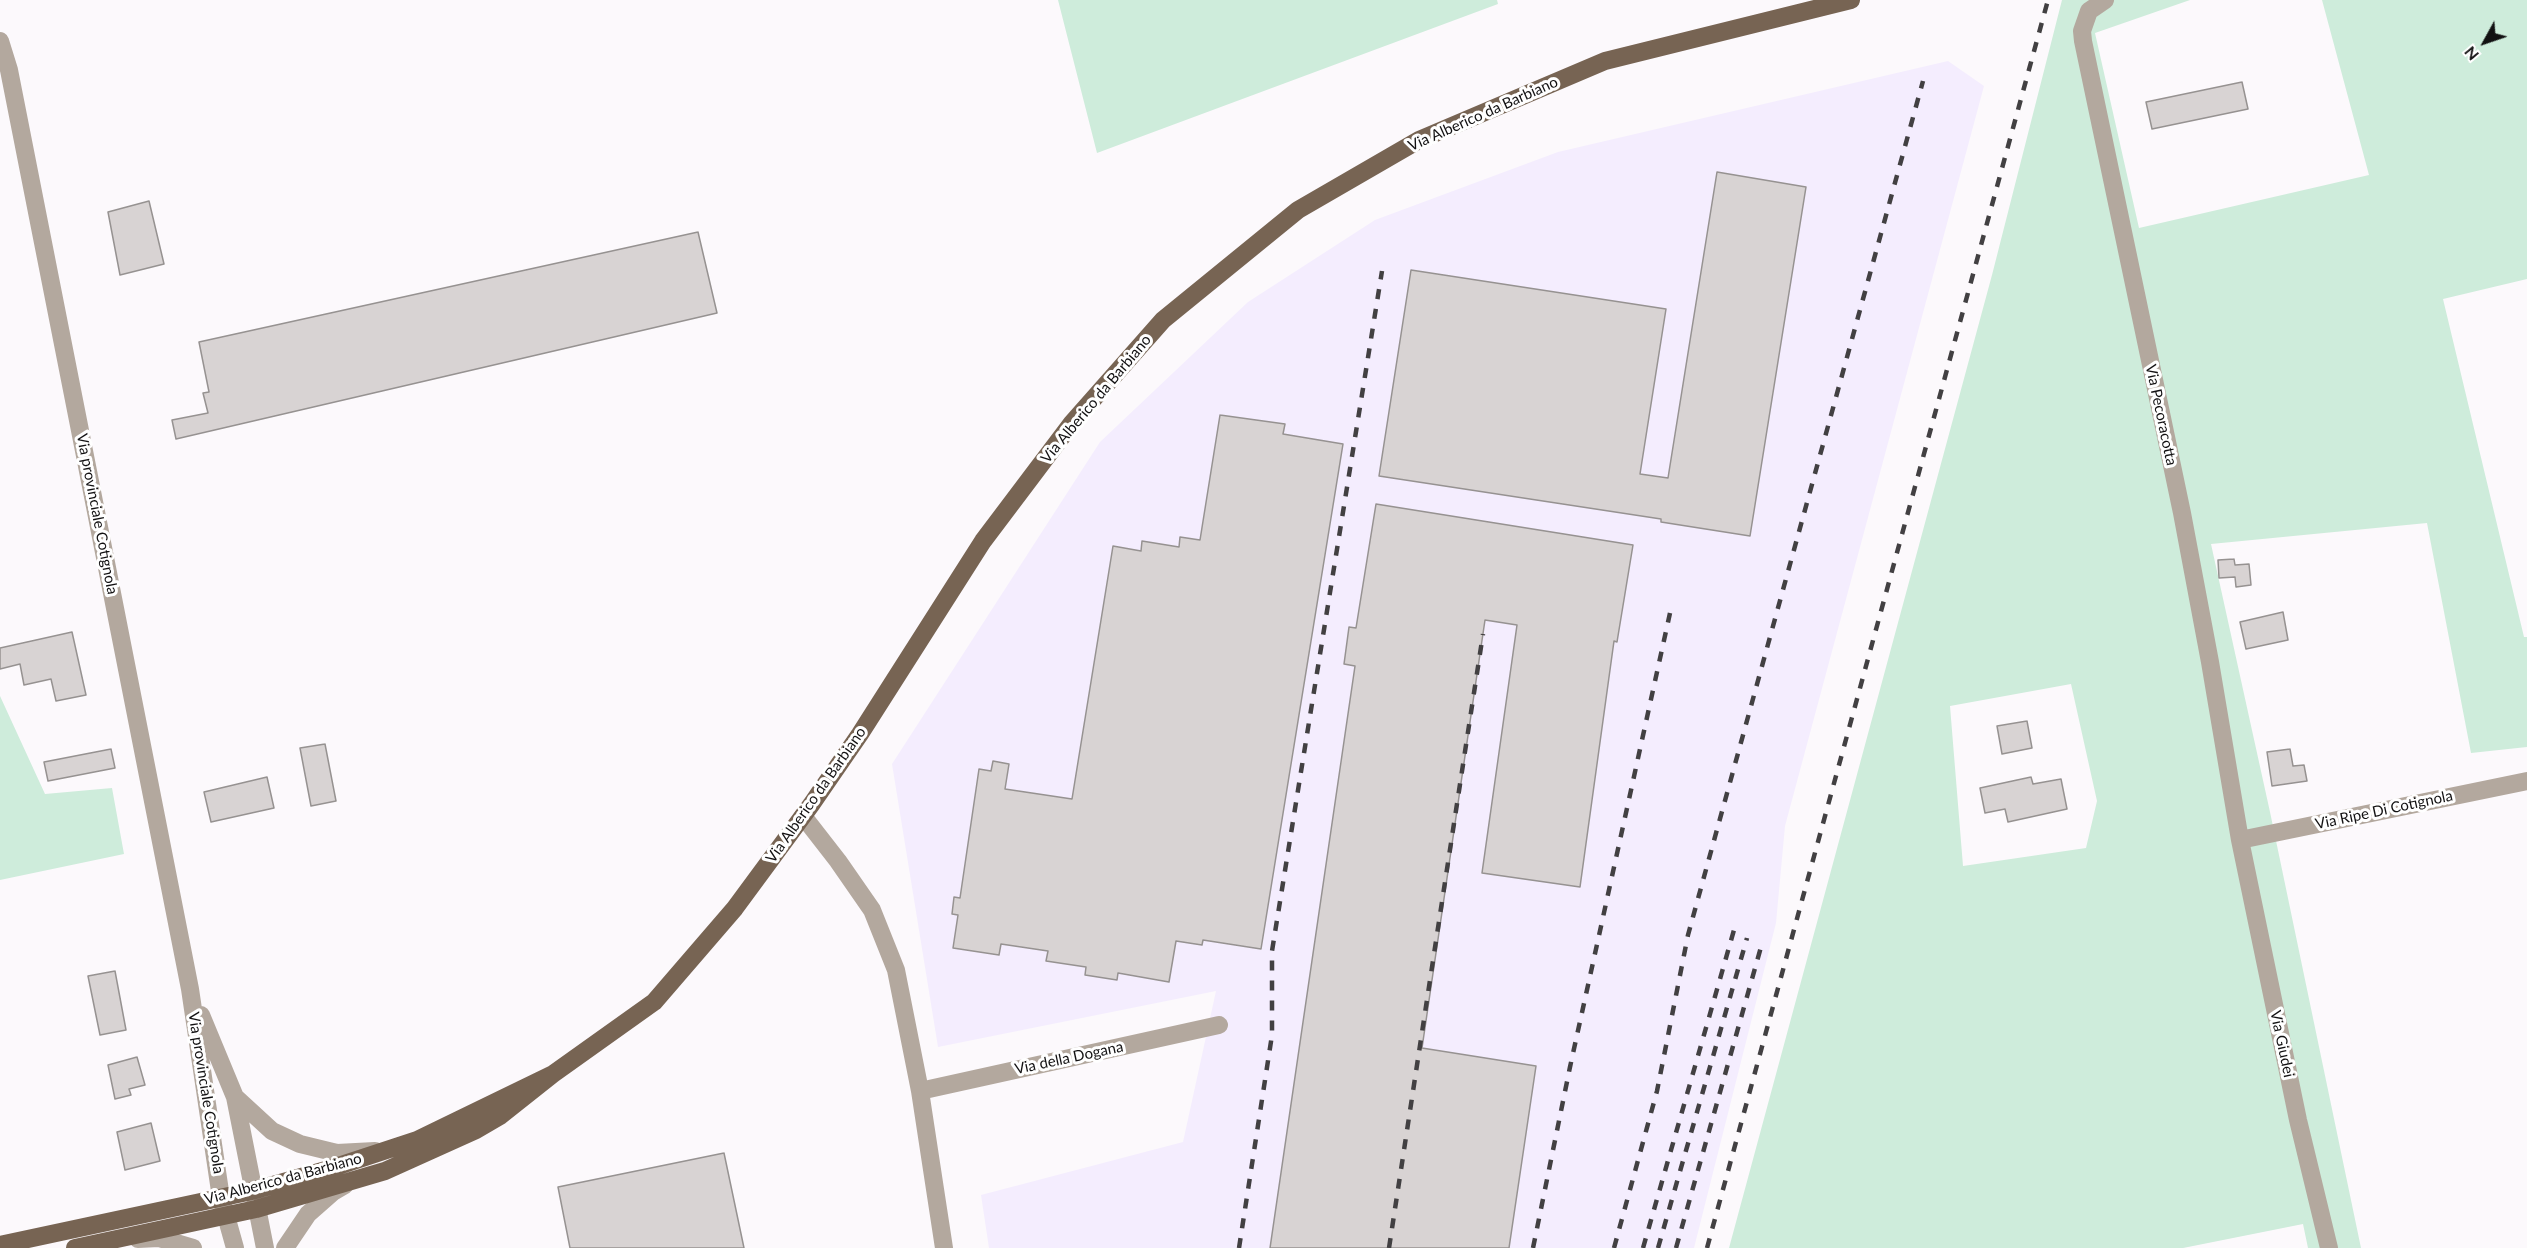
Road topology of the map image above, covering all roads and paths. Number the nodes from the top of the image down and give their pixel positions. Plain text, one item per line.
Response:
1 (1851, 0) edge
2 (2105, 0) edge
3 (0, 41) edge
4 (2527, 781) edge
5 (803, 816) junction
6 (2240, 840) junction
7 (190, 989) junction
8 (1219, 1025) dead end
9 (553, 1074) junction
10 (920, 1091) junction
11 (235, 1097) junction
12 (392, 1148) junction
13 (353, 1181) junction
14 (239, 1203) junction
15 (110, 1240) junction
16 (0, 1245) edge
17 (75, 1248) edge
18 (193, 1248) edge
19 (235, 1248) edge
20 (265, 1248) edge
21 (285, 1248) edge
22 (944, 1248) edge
23 (2329, 1248) edge

1 - 5 main road, Via Alberico da Barbiano
2 - 6 street, Via Pecoracotta
3 - 7 street, Via provinciale Cotignola
4 - 6 street, Via Ripe Di Cotignola
5 - 9 main road, Via Alberico da Barbiano
5 - 10 street
6 - 23 street, Via Giudei
7 - 11 street, Via provinciale Cotignola
7 - 14 street, Via provinciale Cotignola
8 - 10 street, Via della Dogana
9 - 12 main road, Via Alberico da Barbiano
9 - 13 main road, Via Alberico da Barbiano
10 - 22 street
11 - 12 street, Via provinciale Cotignola
11 - 14 street, Via provinciale Cotignola
12 - 14 main road, Via Alberico da Barbiano
13 - 14 main road, Via Alberico da Barbiano
13 - 21 street
14 - 15 main road, Via Alberico da Barbiano
14 - 16 main road, Via Alberico da Barbiano
14 - 19 street
14 - 20 street
15 - 17 main road, Via Alberico da Barbiano
15 - 18 street

